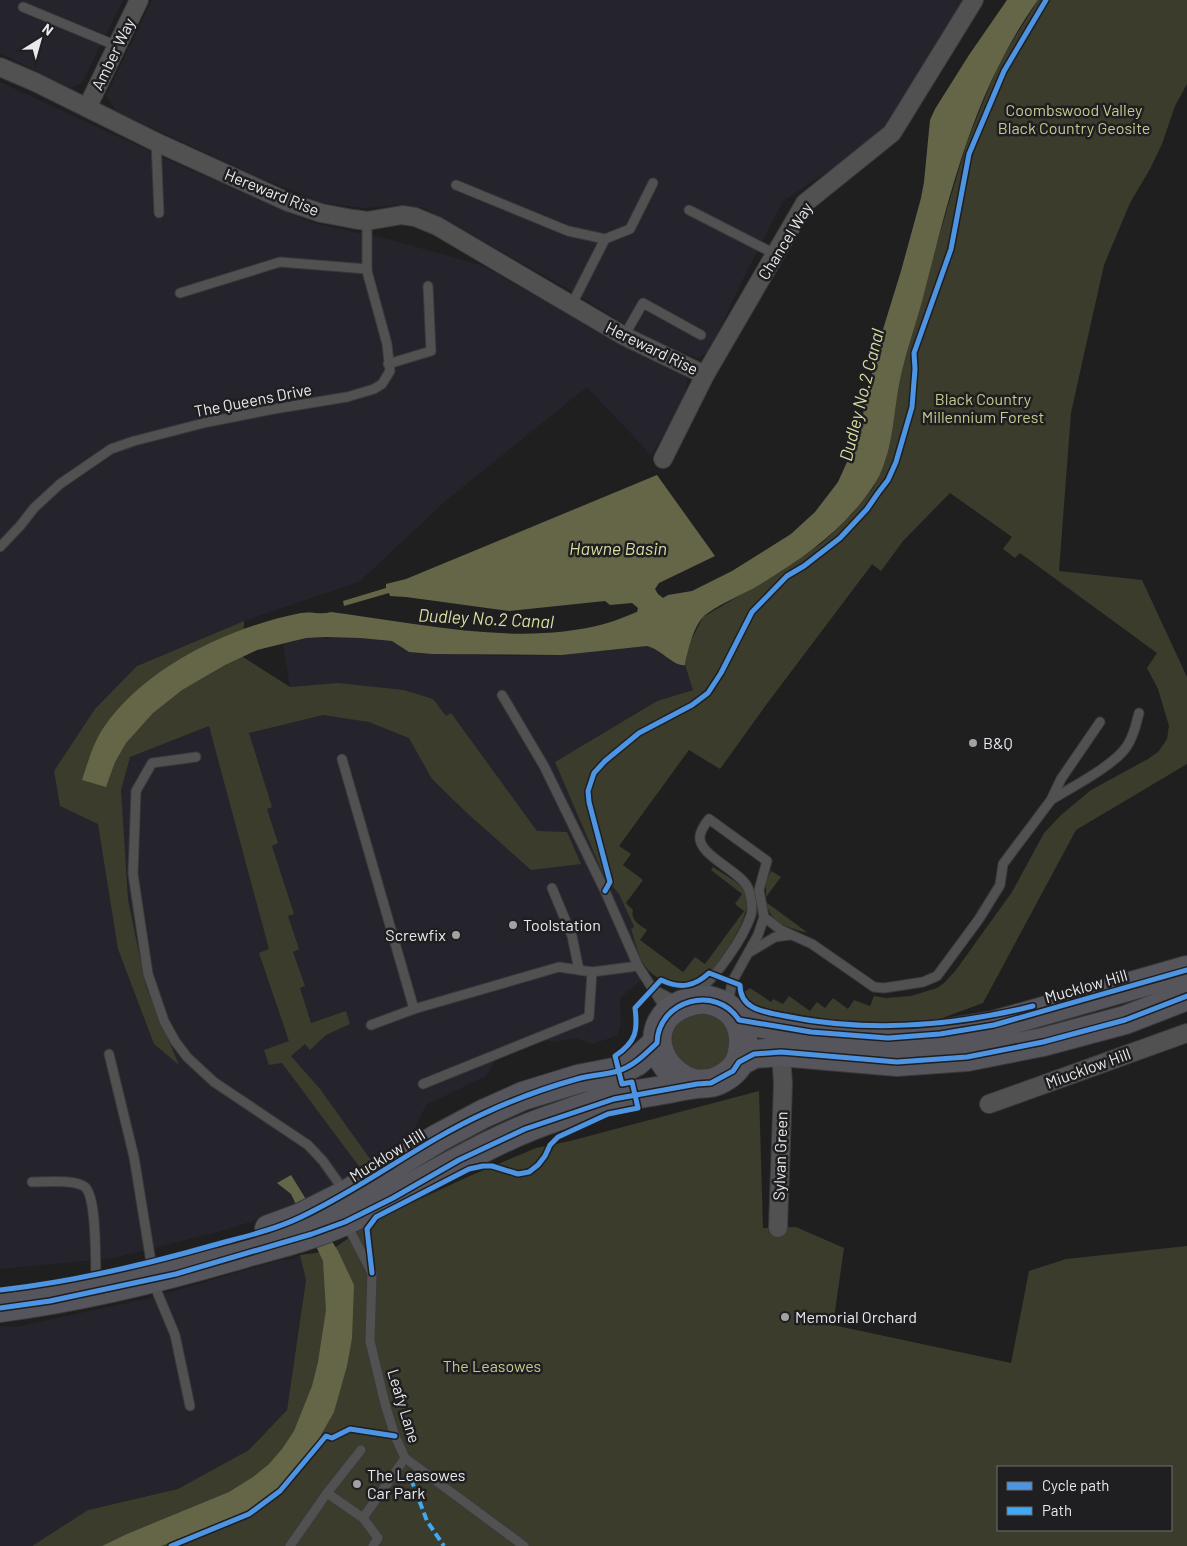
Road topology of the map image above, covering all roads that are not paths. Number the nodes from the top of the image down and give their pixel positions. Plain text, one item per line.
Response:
1 (139, 0) edge
2 (974, 0) edge
3 (23, 7) dead end
4 (117, 46) junction
5 (0, 67) edge
6 (87, 108) junction
7 (156, 142) junction
8 (653, 183) dead end
9 (456, 185) dead end
10 (689, 210) dead end
11 (159, 213) dead end
12 (367, 221) junction
13 (604, 239) junction
14 (775, 254) junction
15 (367, 269) junction
16 (428, 286) dead end
17 (180, 293) dead end
18 (571, 306) junction
19 (700, 335) dead end
20 (624, 336) junction
21 (388, 364) junction
22 (705, 375) junction
23 (663, 459) dead end
24 (0, 547) edge
25 (502, 695) dead end
26 (1139, 713) dead end
27 (1100, 722) dead end
28 (196, 757) dead end
29 (342, 758) dead end
30 (1051, 800) junction
31 (552, 888) dead end
32 (764, 917) junction
33 (791, 935) junction
34 (750, 952) junction
35 (638, 966) junction
36 (578, 970) junction
37 (1187, 970) edge
38 (592, 972) junction
39 (652, 989) junction
40 (1187, 996) edge
41 (414, 1009) junction
42 (676, 1009) junction
43 (734, 1015) junction
44 (371, 1025) dead end
45 (1187, 1034) edge
46 (658, 1043) junction
47 (780, 1052) junction
48 (109, 1054) dead end
49 (830, 1056) junction
50 (740, 1062) junction
51 (423, 1084) dead end
52 (697, 1084) junction
53 (783, 1084) junction
54 (989, 1104) dead end
55 (32, 1182) dead end
56 (346, 1194) junction
57 (345, 1222) junction
58 (778, 1228) dead end
59 (152, 1271) junction
60 (96, 1274) junction
61 (0, 1290) edge
62 (0, 1308) edge
63 (190, 1406) dead end
64 (361, 1450) dead end
65 (405, 1458) junction
66 (326, 1493) junction
67 (363, 1518) junction
68 (290, 1546) edge
69 (373, 1546) edge
70 (524, 1546) edge

1 - 4 street, Amber Way
2 - 14 street, Chancel Way
3 - 4 lane
4 - 6 street, Amber Way
5 - 6 street, Hereward Rise
6 - 7 street, Hereward Rise
7 - 11 lane
7 - 12 street, Hereward Rise
8 - 13 lane
9 - 13 lane
10 - 14 lane
12 - 15 lane, The Queens Drive
12 - 18 street, Hereward Rise
13 - 18 lane
14 - 22 street, Chancel Way
15 - 17 lane
15 - 21 lane, The Queens Drive
16 - 21 lane
18 - 20 street, Hereward Rise
19 - 20 lane
20 - 22 street, Hereward Rise
21 - 24 lane, The Queens Drive
22 - 23 street, Chancel Way
25 - 35 lane
26 - 30 lane
27 - 30 lane
28 - 56 lane
29 - 41 lane
30 - 33 lane
31 - 36 lane
32 - 33 lane
32 - 34 lane
32 - 42 lane
33 - 34 lane
34 - 43 lane
35 - 38 lane
35 - 39 lane
36 - 38 lane
36 - 41 lane
37 - 43 highway, Mucklow Hill
38 - 51 lane
39 - 42 lane
39 - 42 lane
40 - 49 highway, Mucklow Hill
41 - 44 lane
42 - 43 highway, Mucklow Hill
42 - 46 highway
43 - 50 highway
45 - 54 street, Miucklow Hill
46 - 52 highway
46 - 56 highway, Mucklow Hill
47 - 49 highway, Mucklow Hill
47 - 50 highway, Mucklow Hill
47 - 53 street, Sylvan Green
48 - 59 lane
49 - 53 street
50 - 52 highway, Mucklow Hill
52 - 57 highway, Mucklow Hill
53 - 58 street, Sylvan Green
55 - 60 lane
56 - 59 highway, Mucklow Hill
57 - 59 highway, Mucklow Hill
57 - 65 lane, Leafy Lane
59 - 60 highway, Mucklow Hill
59 - 62 highway, Mucklow Hill
59 - 63 lane
60 - 61 highway, Mucklow Hill
64 - 66 lane
65 - 67 lane
65 - 70 lane, Leafy Lane
66 - 67 lane
66 - 68 lane
67 - 69 lane

